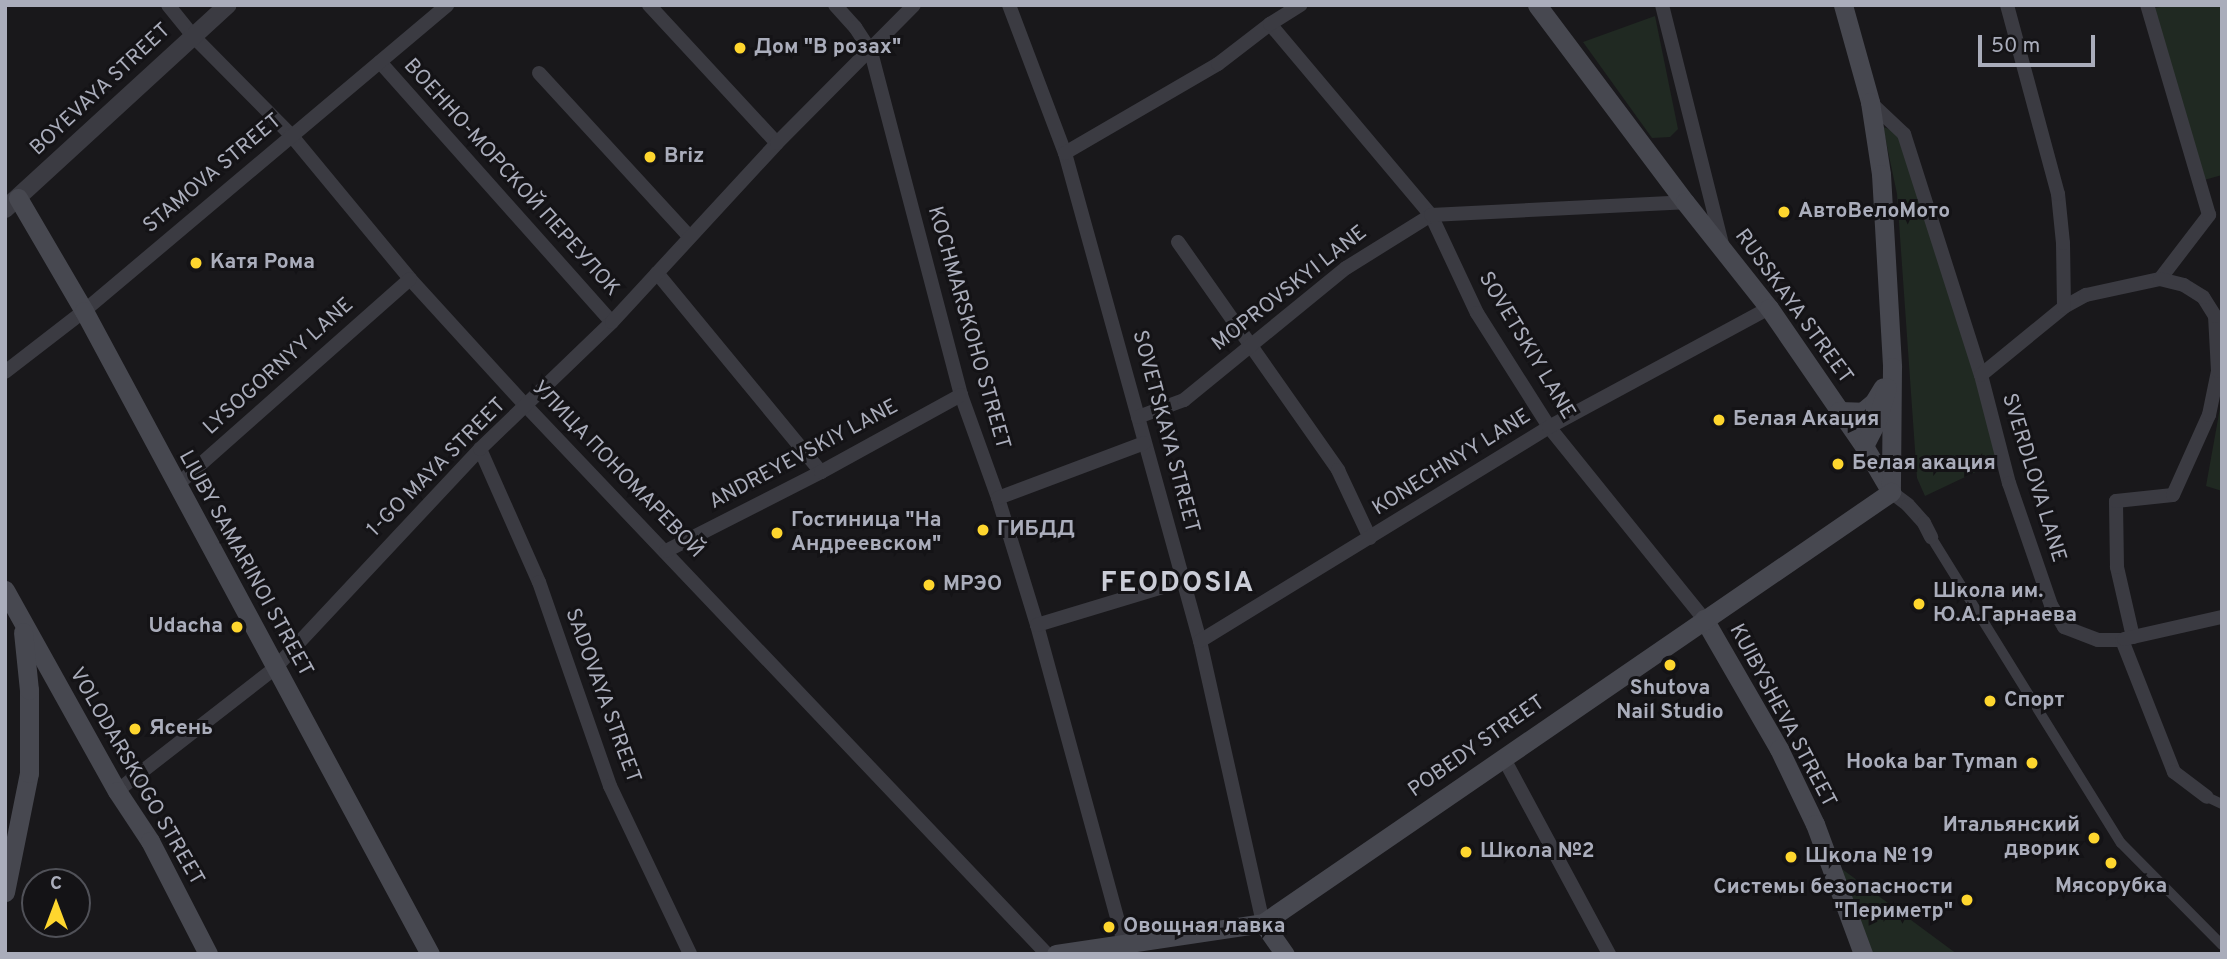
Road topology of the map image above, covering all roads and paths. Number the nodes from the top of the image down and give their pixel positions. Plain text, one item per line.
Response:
1 (168, 5) edge
2 (228, 5) edge
3 (447, 5) edge
4 (649, 5) edge
5 (835, 5) edge
6 (914, 5) edge
7 (1009, 5) edge
8 (1300, 5) edge
9 (1537, 5) edge
10 (1662, 5) edge
11 (1843, 5) edge
12 (2007, 5) edge
13 (2147, 5) edge
14 (1270, 24) junction
15 (193, 36) junction
16 (871, 52) junction
17 (380, 62) junction
18 (539, 73) dead end
19 (1870, 102) junction
20 (291, 135) junction
21 (777, 143) junction
22 (1065, 153) junction
23 (1685, 202) junction
24 (11, 204) edge
25 (2222, 204) edge
26 (1431, 215) junction
27 (2209, 215) junction
28 (689, 236) junction
29 (1178, 242) dead end
30 (1722, 245) junction
31 (657, 272) junction
32 (410, 279) junction
33 (2160, 279) junction
34 (2064, 307) junction
35 (1769, 308) junction
36 (84, 311) junction
37 (612, 322) junction
38 (1249, 346) junction
39 (1892, 367) junction
40 (5, 372) edge
41 (1981, 375) junction
42 (961, 395) junction
43 (527, 407) junction
44 (1839, 411) junction
45 (1138, 417) junction
46 (1549, 428) junction
47 (1144, 443) junction
48 (1864, 446) junction
49 (480, 449) junction
50 (821, 472) junction
51 (176, 486) junction
52 (1891, 492) junction
53 (998, 498) junction
54 (1931, 537) joint
55 (1370, 538) junction
56 (666, 551) junction
57 (1183, 581) junction
58 (5, 590) edge
59 (2222, 617) edge
60 (1699, 622) junction
61 (22, 624) junction
62 (1037, 625) junction
63 (2128, 638) junction
64 (1200, 641) junction
65 (276, 667) junction
66 (1503, 757) junction
67 (117, 791) junction
68 (2207, 797) joint
69 (2222, 804) edge
70 (5, 892) edge
71 (1263, 923) junction
72 (2222, 945) edge
73 (1126, 949) edge
74 (208, 954) edge
75 (430, 954) edge
76 (690, 954) edge
77 (1047, 954) edge
78 (1056, 954) edge
79 (1285, 954) edge
80 (1609, 954) edge
81 (1863, 954) edge

1 - 15 street, УЛИЦА ПОНОМАРЕВОЙ
2 - 15 street, BOYEVAYA STREET
3 - 17 street, STAMOVA STREET
4 - 21 street
5 - 16 street, KOCHMARSKOHO STREET
6 - 16 street, 1-GO MAYA STREET
7 - 22 street, SOVETSKAYA STREET
8 - 14 street
9 - 23 main road, RUSSKAYA STREET
10 - 30 street
11 - 19 main road
12 - 34 street
13 - 27 street
14 - 22 street
14 - 26 street, SOVETSKIY LANE
15 - 20 street, УЛИЦА ПОНОМАРЕВОЙ
15 - 24 street, BOYEVAYA STREET
16 - 21 street, 1-GO MAYA STREET
16 - 42 street, KOCHMARSKOHO STREET
17 - 20 street, STAMOVA STREET
17 - 37 street, ВОЕННО-МОРСКОЙ ПЕРЕУЛОК
18 - 28 street
19 - 39 main road
19 - 41 street, SVERDLOVA LANE
20 - 32 street, УЛИЦА ПОНОМАРЕВОЙ
20 - 36 street, STAMOVA STREET
21 - 28 street, 1-GO MAYA STREET
22 - 45 street, SOVETSKAYA STREET
23 - 26 street, MOPROVSKYI LANE
23 - 30 main road, RUSSKAYA STREET
24 - 36 main road, LIUBY SAMARINOI STREET
25 - 27 street
26 - 38 street, MOPROVSKYI LANE
26 - 46 street, SOVETSKIY LANE
27 - 33 street
28 - 31 street, 1-GO MAYA STREET
29 - 38 street
30 - 35 main road, RUSSKAYA STREET
31 - 37 street, 1-GO MAYA STREET
31 - 50 street
32 - 43 street, УЛИЦА ПОНОМАРЕВОЙ
32 - 51 street, LYSOGORNYY LANE
33 - 34 street
33 - 63 street
34 - 41 street
35 - 44 main road, RUSSKAYA STREET
35 - 46 street, KONECHNYY LANE
36 - 40 street, STAMOVA STREET
36 - 51 main road, LIUBY SAMARINOI STREET
37 - 43 street, 1-GO MAYA STREET
38 - 45 street, MOPROVSKYI LANE
38 - 55 street
39 - 44 main road
39 - 48 main road
39 - 52 main road
41 - 63 street, SVERDLOVA LANE
42 - 50 street, ANDREYEVSKIY LANE
42 - 53 street, KOCHMARSKOHO STREET
43 - 49 street, 1-GO MAYA STREET
43 - 56 street, УЛИЦА ПОНОМАРЕВОЙ
44 - 48 main road, RUSSKAYA STREET
45 - 47 street, SOVETSKAYA STREET
46 - 55 street, KONECHNYY LANE
46 - 60 street, SOVETSKIY LANE
47 - 53 street
47 - 57 street, SOVETSKAYA STREET
48 - 52 main road, RUSSKAYA STREET
49 - 65 street, 1-GO MAYA STREET
49 - 76 street, SADOVAYA STREET
50 - 56 street, ANDREYEVSKIY LANE
51 - 65 main road, LIUBY SAMARINOI STREET
52 - 54 street, RUSSKAYA STREET
52 - 60 main road, POBEDY STREET
53 - 62 street, KOCHMARSKOHO STREET
54 - 72 street, RUSSKAYA STREET
55 - 64 street, KONECHNYY LANE
56 - 77 street, УЛИЦА ПОНОМАРЕВОЙ
57 - 62 street
57 - 64 street, SOVETSKAYA STREET
58 - 61 main road, VOLODARSKOGO STREET
59 - 63 street, SVERDLOVA LANE
60 - 66 main road, POBEDY STREET
60 - 81 main road, KUIBYSHEVA STREET
61 - 67 main road, VOLODARSKOGO STREET
61 - 70 main road, VOLODARSKOGO STREET
62 - 73 street, KOCHMARSKOHO STREET
63 - 68 street
64 - 71 street, SOVETSKAYA STREET
65 - 67 street, 1-GO MAYA STREET
65 - 75 main road, LIUBY SAMARINOI STREET
66 - 71 main road, POBEDY STREET
66 - 80 street
67 - 74 main road, VOLODARSKOGO STREET
68 - 69 street
71 - 73 main road, POBEDY STREET
71 - 79 main road, SOVETSKAYA STREET
73 - 78 main road, POBEDY STREET

